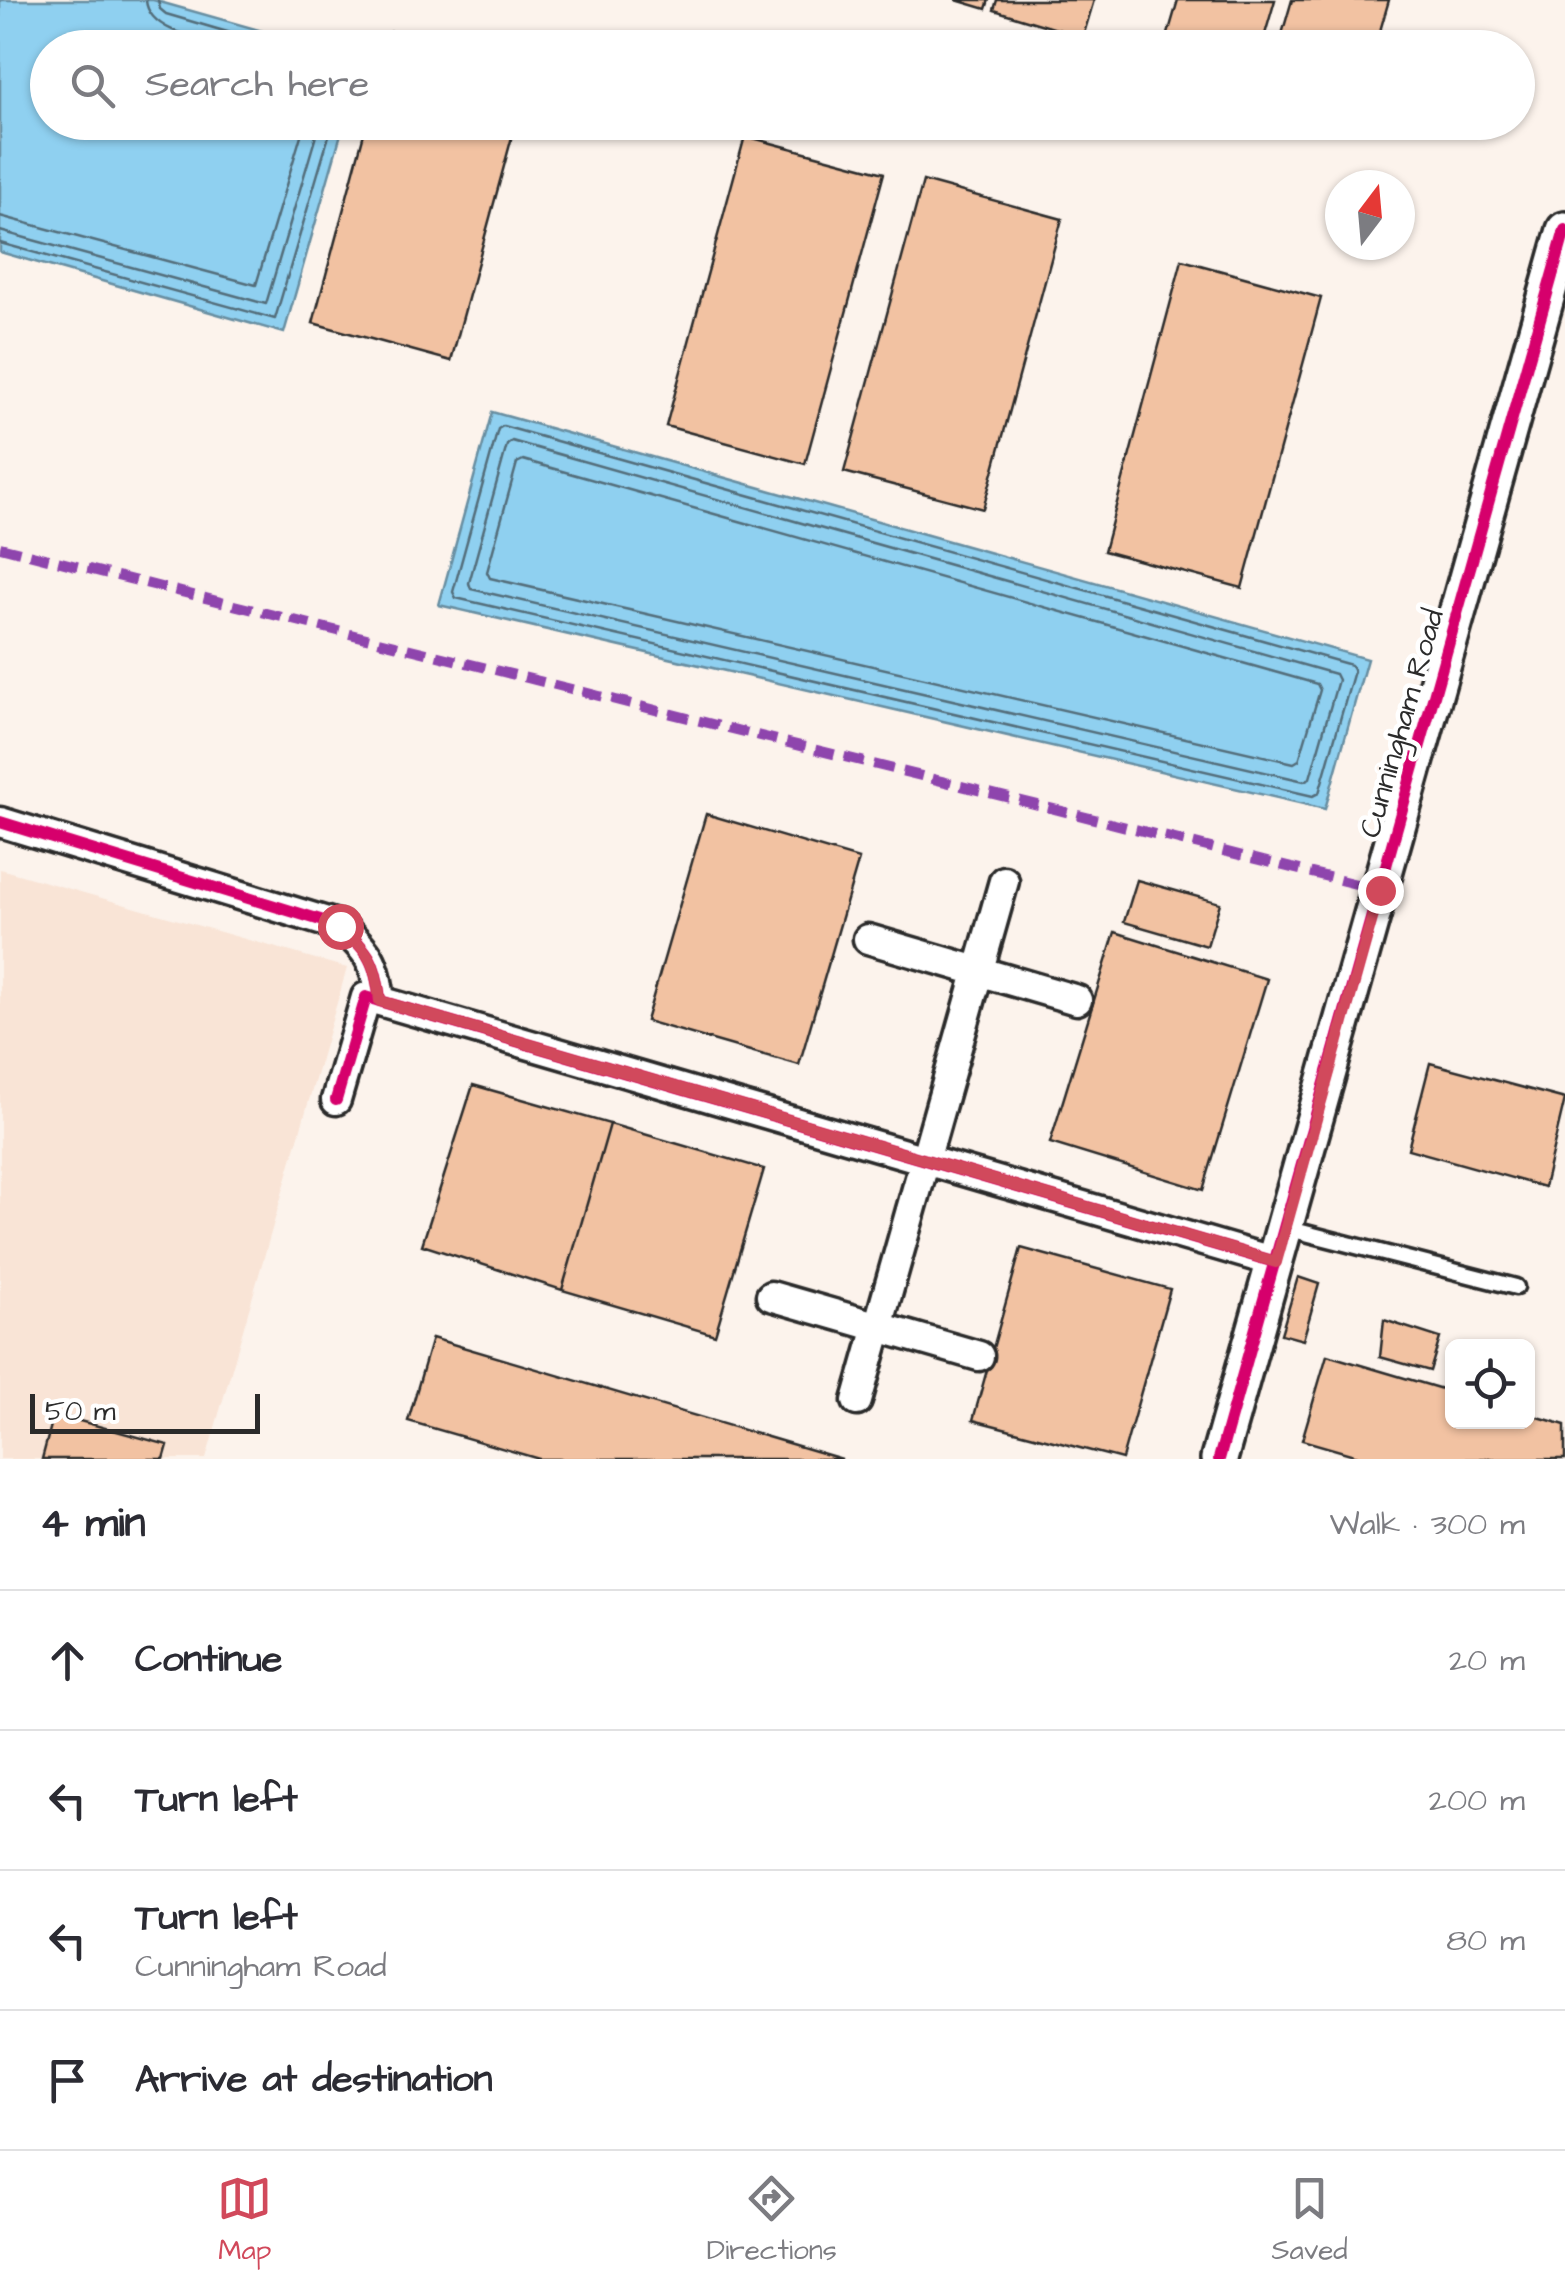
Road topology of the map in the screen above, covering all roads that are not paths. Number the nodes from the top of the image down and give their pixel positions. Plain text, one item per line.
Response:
1 (1565, 230) edge
2 (0, 822) edge
3 (1004, 881) dead end
4 (868, 939) dead end
5 (978, 971) junction
6 (1077, 1000) dead end
7 (380, 1001) junction
8 (336, 1100) dead end
9 (926, 1160) junction
10 (1285, 1228) junction
11 (1276, 1262) junction
12 (1516, 1287) dead end
13 (772, 1296) dead end
14 (878, 1327) junction
15 (979, 1356) dead end
16 (856, 1401) dead end
17 (1219, 1459) edge

1 - 10 street, Cunningham Road
2 - 7 street
3 - 5 street
4 - 5 street
5 - 6 street
5 - 9 street
7 - 8 street
7 - 9 street
9 - 11 street
9 - 14 street
10 - 11 street, Cunningham Road
10 - 12 lane
11 - 17 street, Cunningham Road
13 - 14 street
14 - 15 street
14 - 16 street

